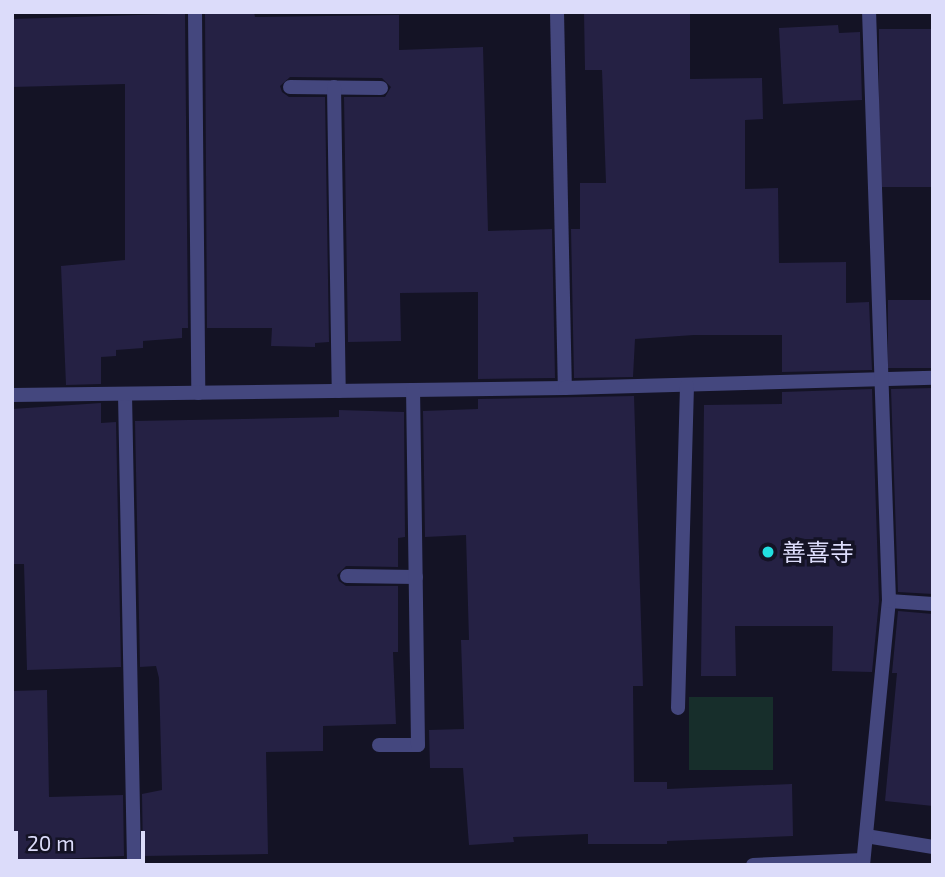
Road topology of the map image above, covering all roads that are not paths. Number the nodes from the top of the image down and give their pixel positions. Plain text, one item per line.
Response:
1 (195, 12) edge
2 (556, 12) edge
3 (869, 12) edge
4 (290, 87) dead end
5 (334, 87) junction
6 (381, 88) dead end
7 (933, 378) edge
8 (881, 380) junction
9 (687, 386) junction
10 (565, 388) junction
11 (413, 390) junction
12 (339, 391) junction
13 (198, 393) junction
14 (125, 394) junction
15 (12, 395) edge
16 (347, 576) dead end
17 (416, 578) junction
18 (889, 601) junction
19 (933, 604) edge
20 (678, 708) dead end
21 (379, 745) dead end
22 (866, 836) junction
23 (933, 847) edge
24 (863, 862) edge
25 (134, 865) edge
26 (753, 865) edge

1 - 13 street
2 - 10 street
3 - 8 street
4 - 5 street
5 - 6 street
5 - 12 street
7 - 8 street
8 - 9 street
8 - 18 street
9 - 10 street
9 - 20 street
10 - 11 street
11 - 12 street
11 - 17 street
12 - 13 street
13 - 14 street
14 - 15 street
14 - 25 street
16 - 17 street
17 - 21 street
18 - 19 street
18 - 22 street
22 - 23 street
22 - 24 street
24 - 26 street

